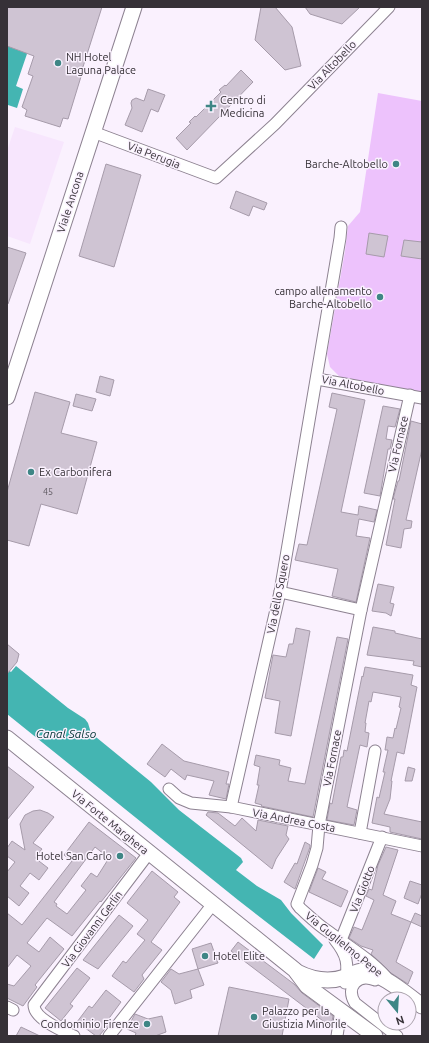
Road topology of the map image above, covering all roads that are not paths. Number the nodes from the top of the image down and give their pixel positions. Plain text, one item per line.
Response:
1 (134, 7) edge
2 (390, 7) edge
3 (93, 132) junction
4 (216, 178) joint
5 (341, 227) dead end
6 (316, 379) junction
7 (410, 395) junction
8 (7, 397) edge
9 (422, 398) edge
10 (280, 592) junction
11 (361, 610) junction
12 (7, 738) edge
13 (375, 751) dead end
14 (169, 789) dead end
15 (231, 803) junction
16 (319, 825) junction
17 (360, 833) junction
18 (382, 837) junction
19 (422, 846) edge
20 (150, 853) junction
21 (213, 904) junction
22 (297, 904) joint
23 (341, 944) junction
24 (295, 970) junction
25 (341, 978) junction
26 (392, 984) junction
27 (391, 991) edge
28 (422, 1006) edge
29 (341, 1010) junction
30 (377, 1021) edge
31 (74, 1036) edge
32 (110, 1036) edge
33 (337, 1036) edge
34 (375, 1036) edge
35 (390, 1036) edge

1 - 3 street, Viale Ancona
2 - 4 street, Via Altobello
3 - 4 street, Via Perugia
3 - 8 street, Viale Ancona
5 - 6 street, Via Altobello
6 - 7 street, Via Altobello
6 - 10 street, Via dello Squero
7 - 9 street, Via Altobello
7 - 11 street, Via Fornace
10 - 11 street
10 - 15 street, Via dello Squero
11 - 16 street, Via Fornace
12 - 20 street, Via Forte Marghera
13 - 17 street
14 - 15 street, Via Andrea Costa
15 - 16 street, Via Andrea Costa
16 - 17 street, Via Andrea Costa
16 - 22 street, Via Fornace
17 - 18 street, Via Andrea Costa
18 - 19 street, Via Andrea Costa
18 - 23 street, Via Giotto
20 - 21 street, Via Forte Marghera
20 - 31 street, Via Giovanni Gerlin
21 - 24 street, Via Forte Marghera
21 - 32 street
22 - 23 street, Via Guglielmo Pepe
23 - 25 street
23 - 26 street, Via Guglielmo Pepe
24 - 25 street, Via Guglielmo Pepe
24 - 29 street, Via Forte Marghera
25 - 26 street, Via Guglielmo Pepe
25 - 35 street
26 - 28 street, Via Guglielmo Pepe
27 - 30 street
29 - 33 street
29 - 34 street, Via Forte Marghera

